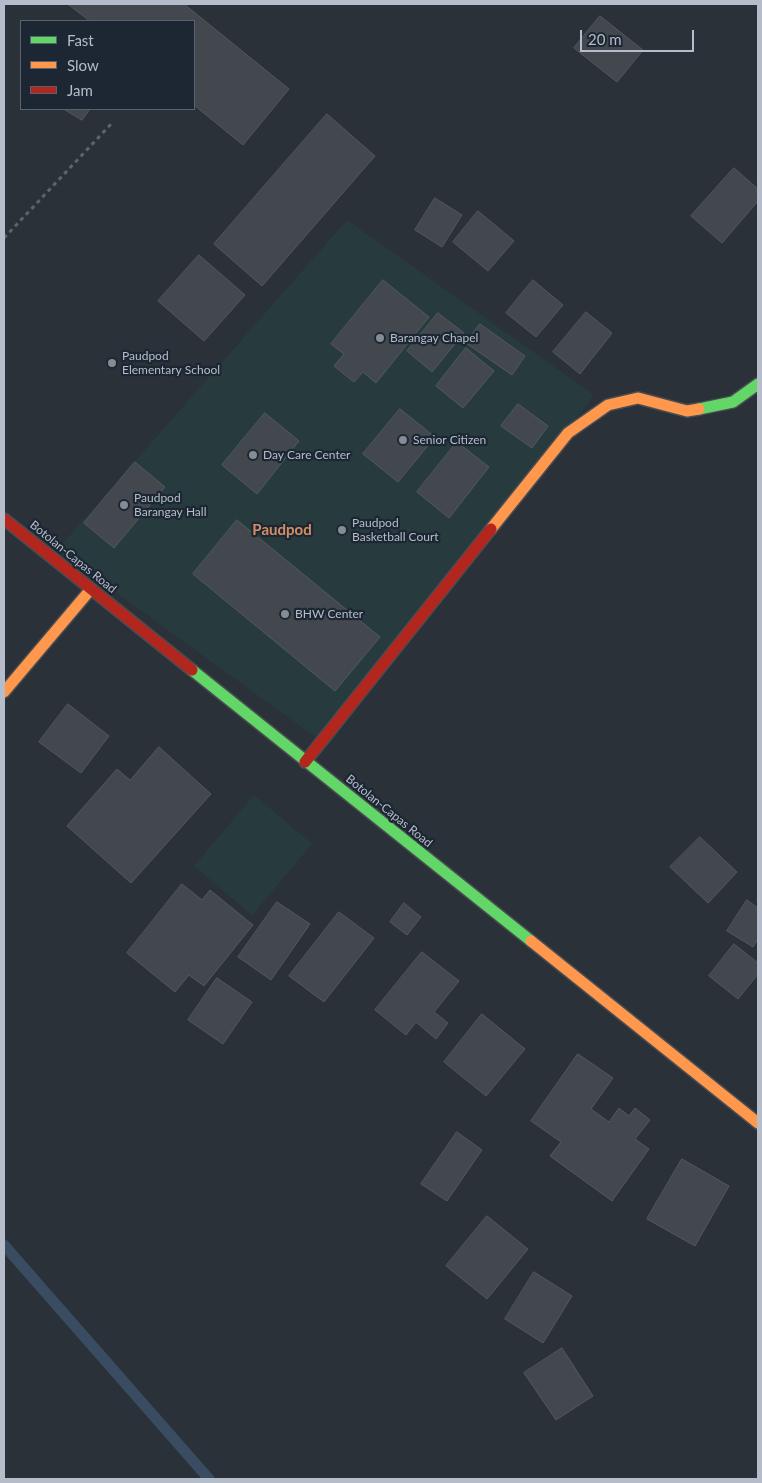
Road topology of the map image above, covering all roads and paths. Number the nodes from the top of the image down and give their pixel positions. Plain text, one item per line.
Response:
1 (113, 122) dead end
2 (4, 238) edge
3 (758, 384) edge
4 (4, 519) edge
5 (91, 589) junction
6 (4, 692) edge
7 (305, 762) junction
8 (758, 1123) edge

1 - 2 path
3 - 7 main road
4 - 5 main road, Botolan-Capas Road
5 - 6 main road
5 - 7 main road, Botolan-Capas Road
7 - 8 main road, Botolan-Capas Road

